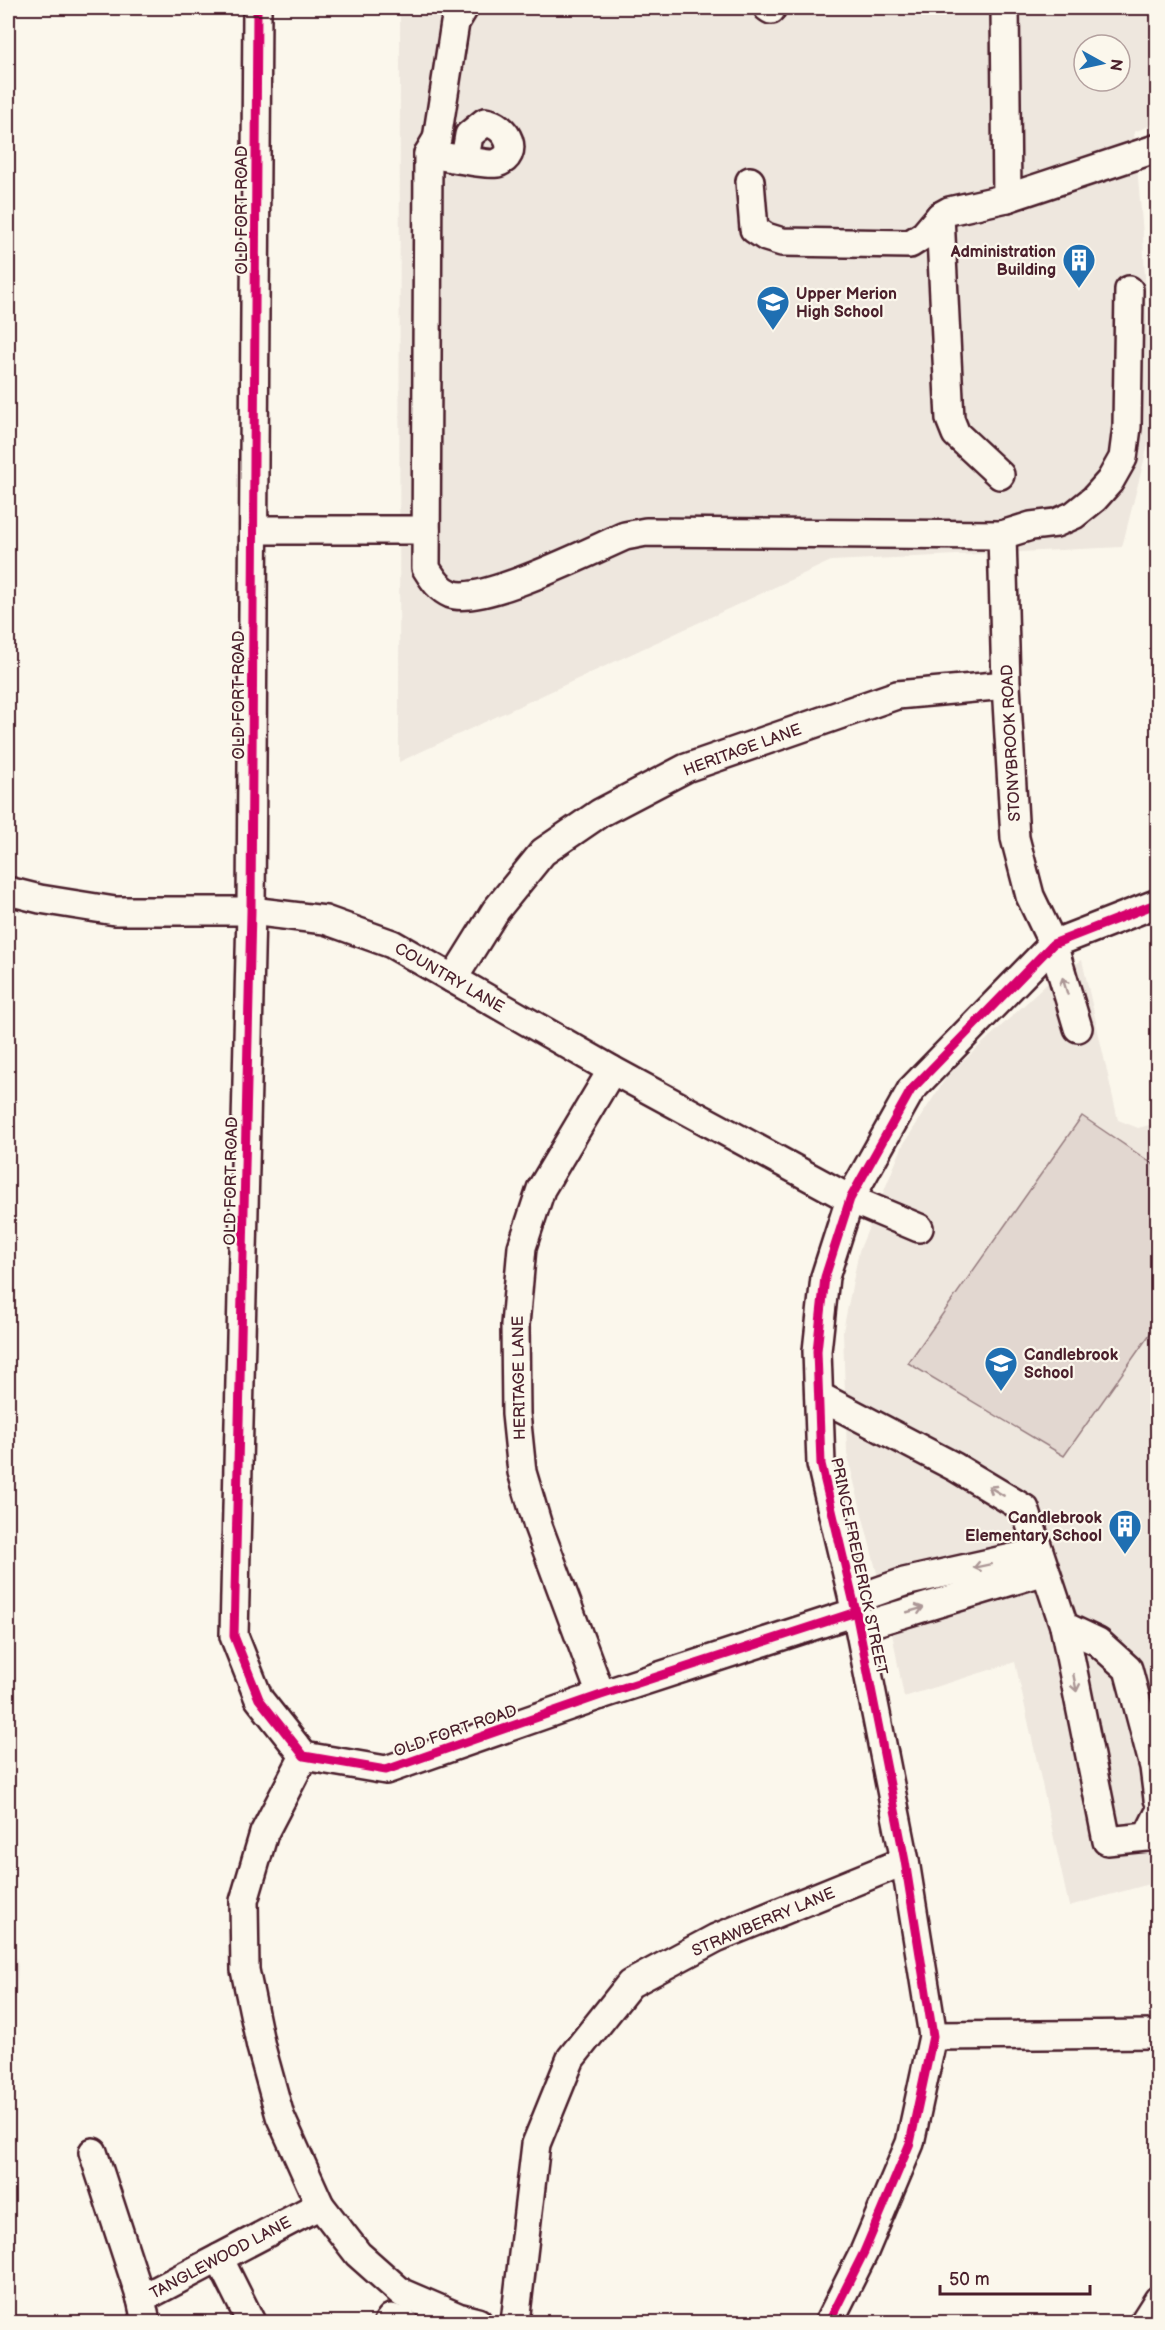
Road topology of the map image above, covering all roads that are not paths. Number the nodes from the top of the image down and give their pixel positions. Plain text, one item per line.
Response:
1 (257, 8) edge
2 (464, 8) edge
3 (1005, 8) edge
4 (1158, 148) edge
5 (428, 154) junction
6 (465, 159) dead end
7 (750, 181) dead end
8 (1007, 198) junction
9 (940, 216) junction
10 (1129, 290) dead end
11 (1000, 475) dead end
12 (254, 530) junction
13 (426, 530) junction
14 (1002, 535) junction
15 (1006, 685) junction
16 (8, 891) edge
17 (1158, 903) edge
18 (251, 911) junction
19 (1053, 944) junction
20 (453, 979) junction
21 (1078, 1028) dead end
22 (612, 1070) junction
23 (850, 1199) junction
24 (919, 1228) dead end
25 (819, 1396) junction
26 (1042, 1562) junction
27 (856, 1613) junction
28 (1064, 1626) junction
29 (601, 1695) junction
30 (304, 1756) junction
31 (1158, 1799) edge
32 (1158, 1815) edge
33 (905, 1861) junction
34 (1158, 2034) edge
35 (933, 2036) junction
36 (93, 2152) dead end
37 (320, 2205) junction
38 (219, 2258) junction
39 (1158, 2300) edge
40 (144, 2311) edge
41 (424, 2313) edge
42 (251, 2322) edge
43 (388, 2322) edge
44 (404, 2322) edge
45 (478, 2322) edge
46 (514, 2322) edge
47 (829, 2322) edge
48 (1144, 2322) edge

1 - 12 street, OLD FORT ROAD
2 - 5 street
3 - 8 street
4 - 8 street
5 - 6 street
5 - 13 street
7 - 9 street
8 - 9 street
9 - 11 street
10 - 14 street
12 - 13 street
12 - 18 street, OLD FORT ROAD
13 - 14 street
14 - 15 street, STONYBROOK ROAD
15 - 19 street, STONYBROOK ROAD
15 - 20 street, HERITAGE LANE
16 - 18 street, COUNTRY LANE
17 - 19 street, PRINCE FREDERICK STREET
18 - 20 street, COUNTRY LANE
18 - 30 street, OLD FORT ROAD
21 -> 19 street, STONYBROOK ROAD
19 - 23 street, PRINCE FREDERICK STREET
20 - 22 street, COUNTRY LANE
22 - 23 street, COUNTRY LANE
22 - 29 street, HERITAGE LANE
23 - 24 street, COUNTRY LANE
23 - 25 street, PRINCE FREDERICK STREET
26 -> 25 street
25 - 27 street, PRINCE FREDERICK STREET
26 - 27 street, OLD FORT ROAD
26 - 28 street
27 - 29 street, OLD FORT ROAD
27 - 33 street, PRINCE FREDERICK STREET
28 - 31 street
28 -> 32 street
29 - 30 street, OLD FORT ROAD
30 - 37 street
33 - 35 street, PRINCE FREDERICK STREET
33 - 46 street, STRAWBERRY LANE
34 - 35 street
35 - 47 street, PRINCE FREDERICK STREET
36 - 40 street
37 - 38 street, TANGLEWOOD LANE
37 - 41 street
38 - 40 street, TANGLEWOOD LANE
38 - 42 street
39 - 48 street
41 - 45 street
43 - 44 street

